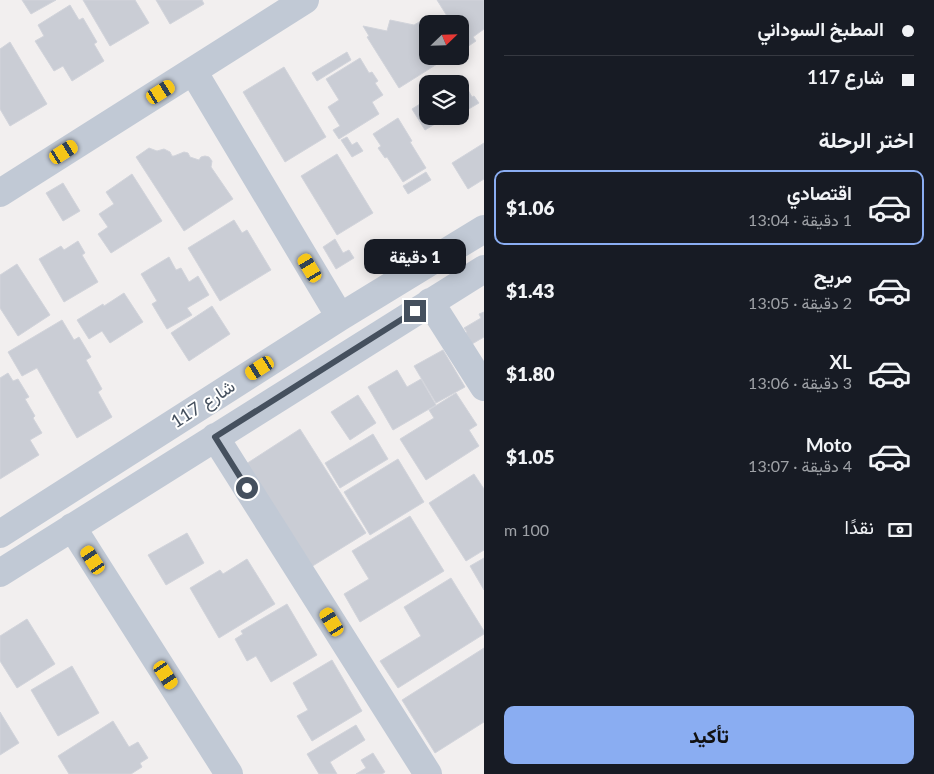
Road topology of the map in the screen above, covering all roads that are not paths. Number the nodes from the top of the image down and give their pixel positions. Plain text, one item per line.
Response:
1 (305, 0) edge
2 (193, 71) junction
3 (0, 193) edge
4 (484, 229) edge
5 (484, 268) edge
6 (430, 302) junction
7 (340, 317) junction
8 (484, 387) edge
9 (215, 437) junction
10 (118, 459) junction
11 (135, 488) junction
12 (72, 527) junction
13 (0, 534) edge
14 (0, 572) edge
15 (229, 774) edge
16 (428, 774) edge

1 - 2 street
2 - 3 street
2 - 7 street
4 - 7 street, شارع 117
5 - 6 street, شارع 117
6 - 8 street
6 - 9 street, شارع 117
7 - 10 street, شارع 117
9 - 11 street, شارع 117
9 - 16 street
10 - 11 street
10 - 13 street, شارع 117
11 - 12 street, شارع 117
12 - 14 street, شارع 117
12 - 15 street

